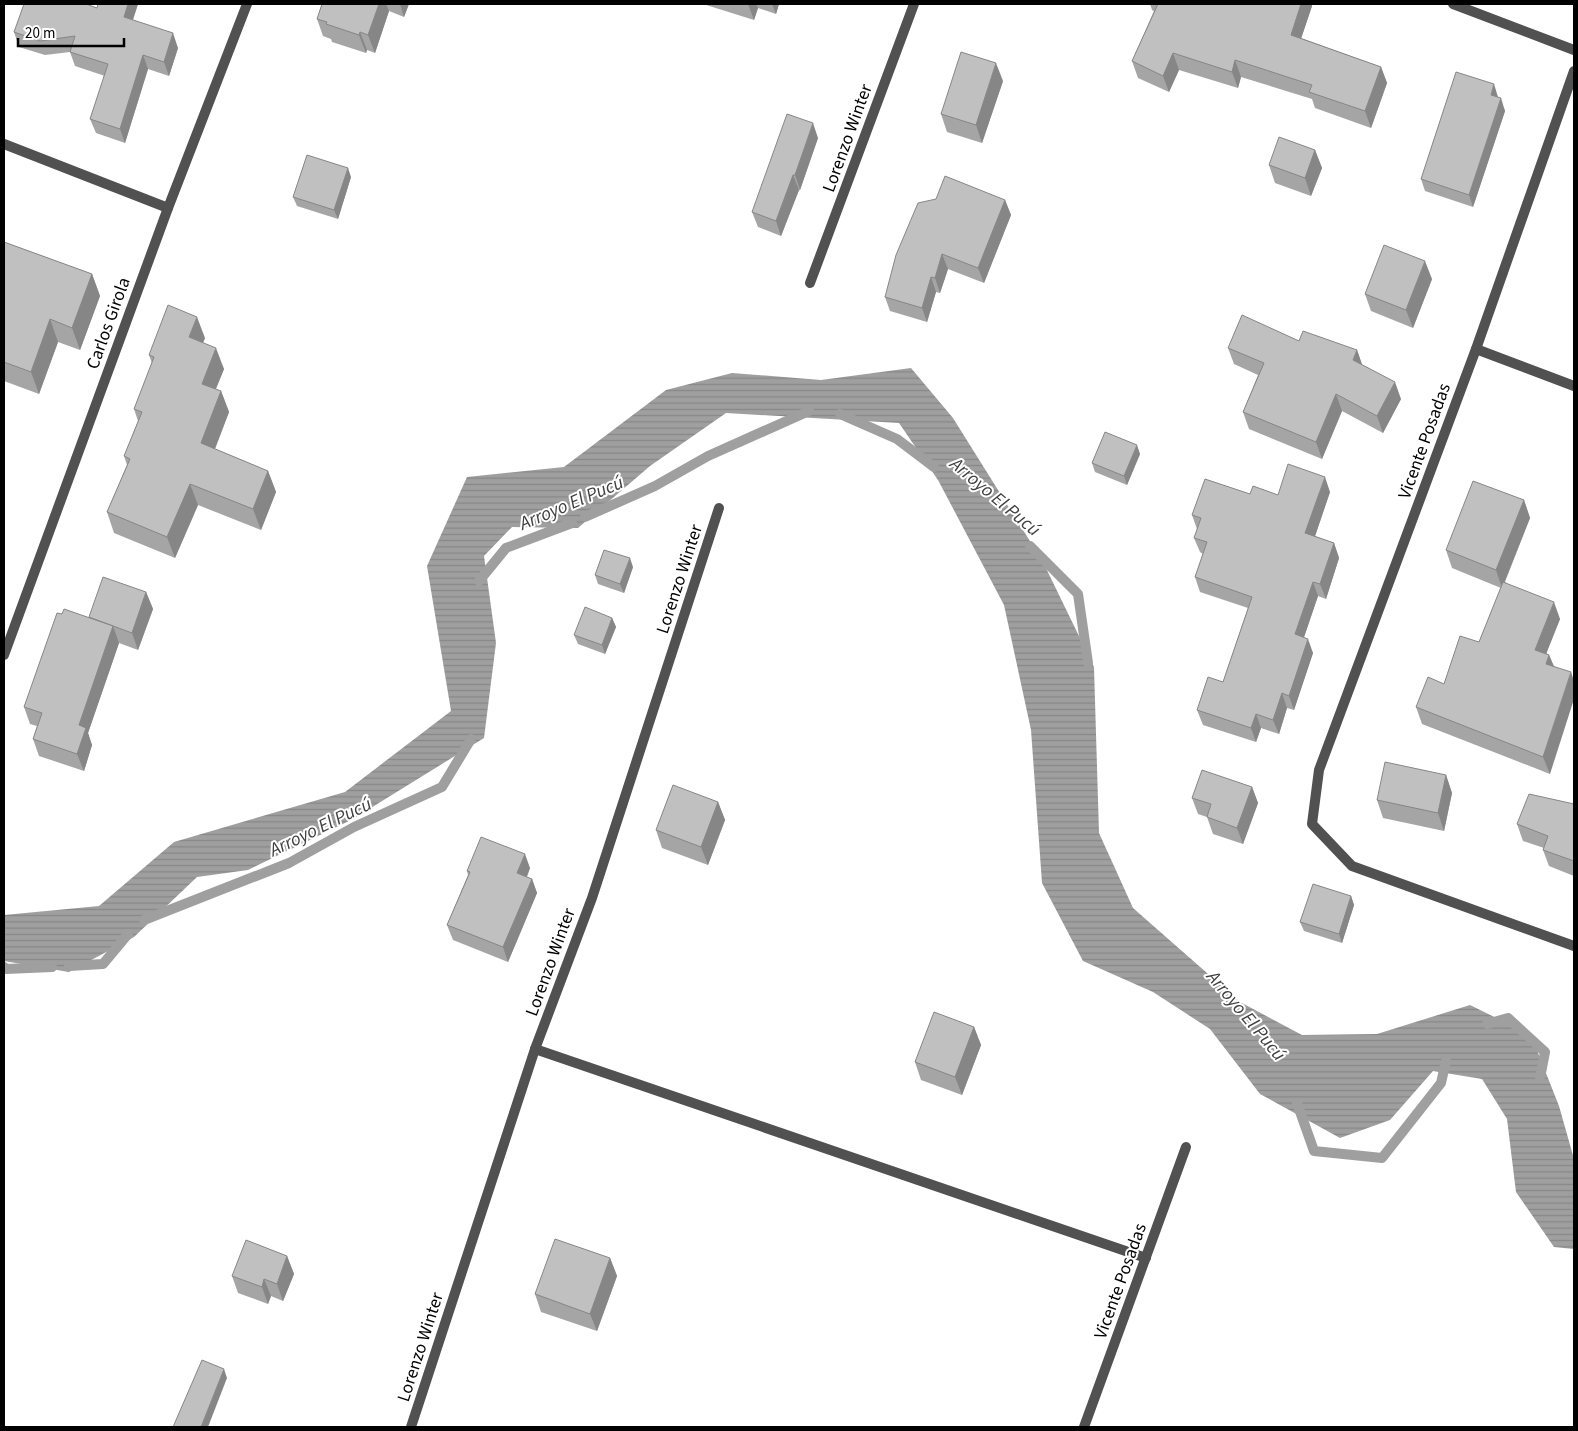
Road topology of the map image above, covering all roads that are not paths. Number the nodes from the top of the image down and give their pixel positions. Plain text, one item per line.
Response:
1 (247, 4) edge
2 (914, 4) edge
3 (1453, 4) edge
4 (1574, 50) edge
5 (1574, 71) edge
6 (4, 144) edge
7 (168, 208) junction
8 (810, 283) dead end
9 (1476, 349) junction
10 (1574, 386) edge
11 (719, 508) dead end
12 (4, 655) edge
13 (1574, 946) edge
14 (535, 1049) junction
15 (1186, 1147) dead end
16 (1146, 1258) junction
17 (411, 1427) edge
18 (1084, 1427) edge

1 - 7 street, Carlos Girola
2 - 8 street, Lorenzo Winter
3 - 4 street
5 - 9 street, Vicente Posadas
6 - 7 street
7 - 12 street, Carlos Girola
9 - 10 street
9 - 13 street, Vicente Posadas
11 - 14 street, Lorenzo Winter
14 - 16 street
14 - 17 street, Lorenzo Winter
15 - 16 street, Vicente Posadas
16 - 18 street, Vicente Posadas

